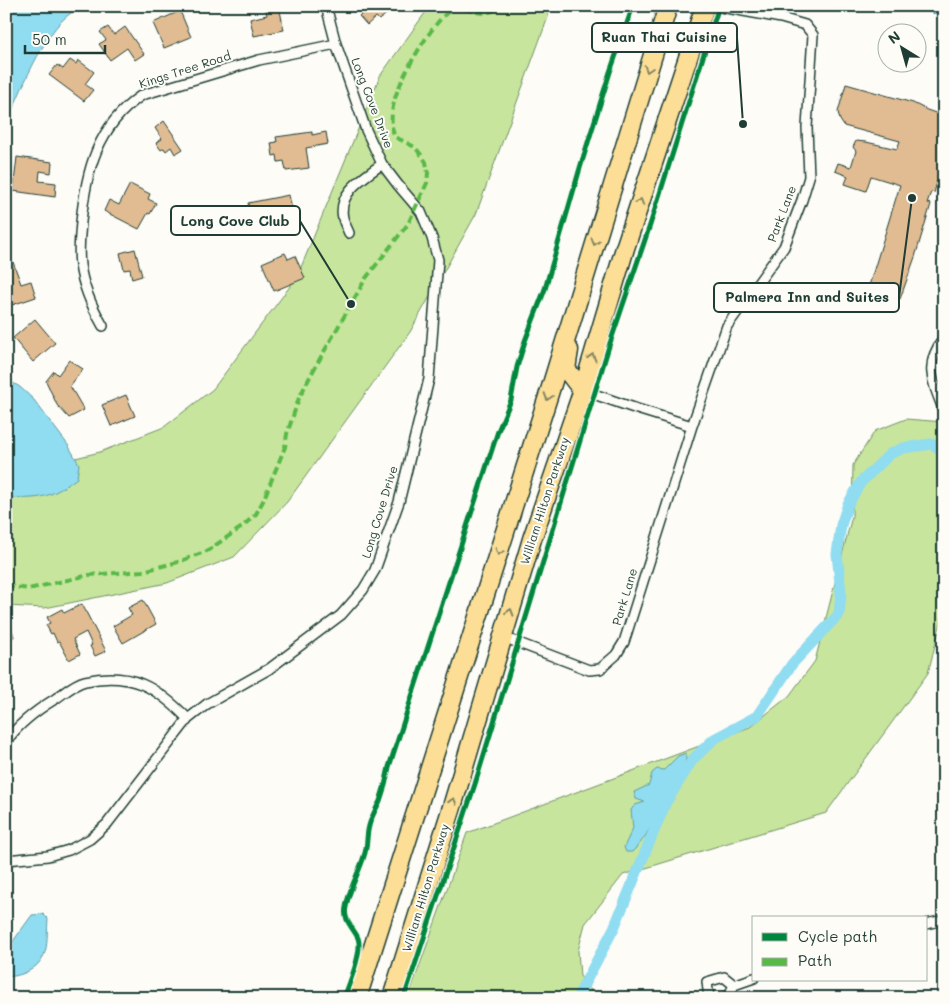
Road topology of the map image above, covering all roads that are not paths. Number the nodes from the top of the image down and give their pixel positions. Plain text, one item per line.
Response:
1 (326, 6) edge
2 (668, 6) edge
3 (705, 6) edge
4 (715, 6) edge
5 (336, 44) junction
6 (382, 164) junction
7 (349, 233) dead end
8 (581, 288) junction
9 (103, 326) dead end
10 (944, 340) edge
11 (582, 390) junction
12 (944, 412) edge
13 (692, 426) junction
14 (503, 637) junction
15 (188, 719) junction
16 (6, 742) edge
17 (6, 860) edge
18 (944, 920) edge
19 (928, 924) edge
20 (752, 979) edge
21 (734, 985) junction
22 (357, 998) edge
23 (392, 998) edge
24 (709, 998) edge
25 (728, 998) edge

1 - 5 street, Long Cove Drive
2 -> 8 highway
11 -> 3 highway, William Hilton Parkway
4 - 13 street, Park Lane
5 - 6 street, Long Cove Drive
5 - 9 street, Kings Tree Road
6 - 7 street
6 - 15 street, Long Cove Drive
8 - 11 highway
8 -> 22 highway
10 - 12 street
11 - 13 street
14 -> 11 highway, William Hilton Parkway
13 - 14 street, Park Lane
23 -> 14 highway, William Hilton Parkway
15 - 16 street
15 - 17 street, Long Cove Drive
18 - 19 street
20 - 21 street
21 - 24 street
21 - 25 street

